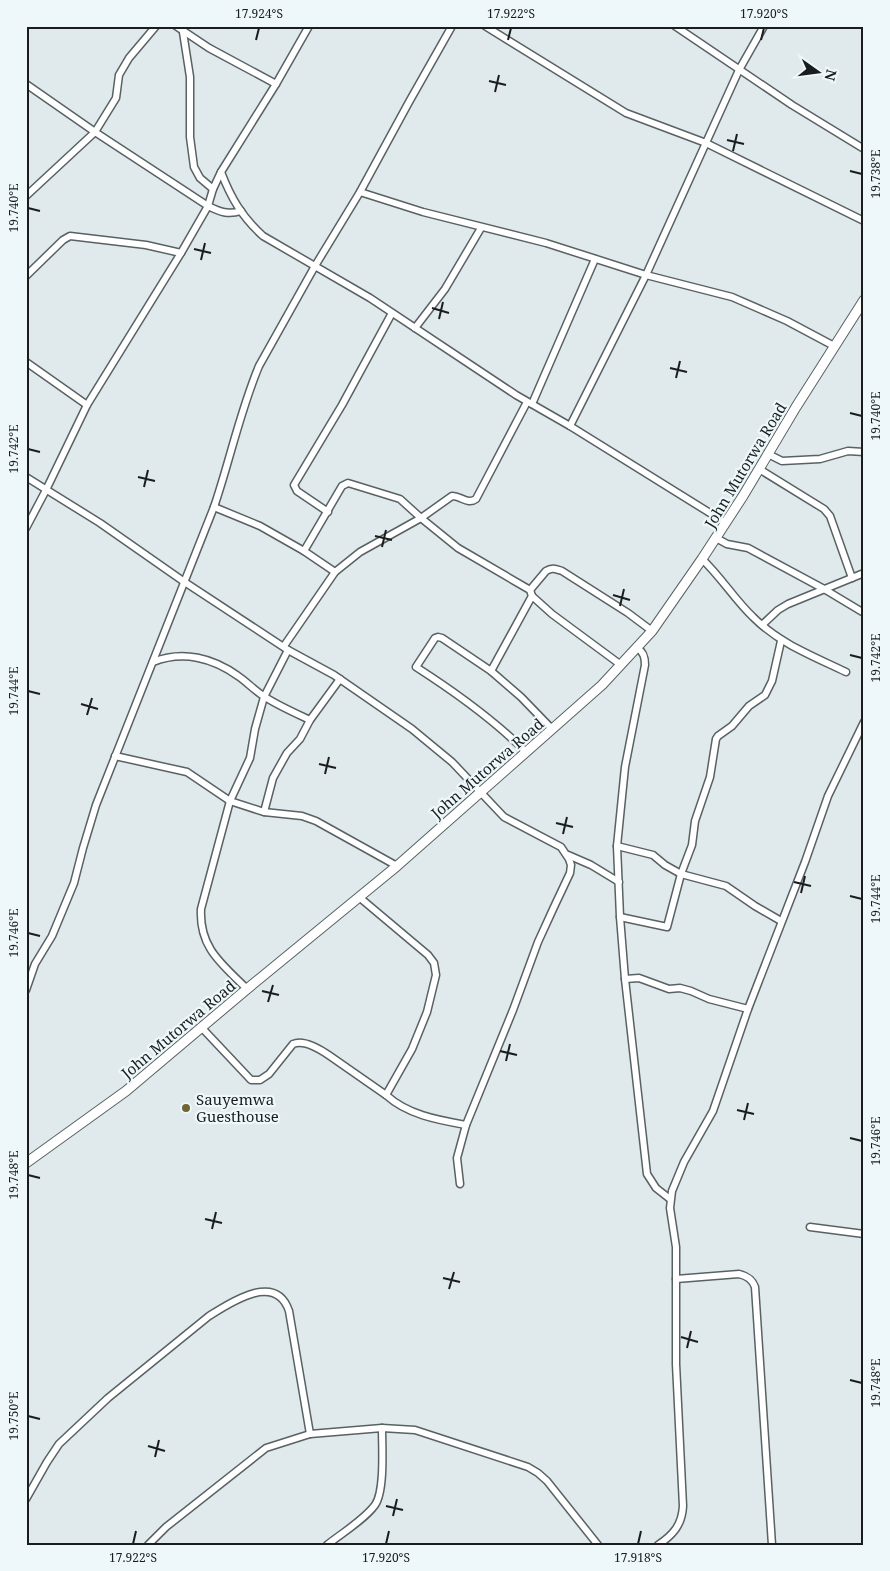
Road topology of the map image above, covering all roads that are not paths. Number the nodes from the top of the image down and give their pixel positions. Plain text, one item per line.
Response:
1 (156, 26) edge
2 (176, 26) edge
3 (310, 26) edge
4 (452, 26) edge
5 (485, 26) edge
6 (675, 26) edge
7 (764, 26) edge
8 (183, 32) junction
9 (739, 70) junction
10 (26, 84) edge
11 (276, 84) junction
12 (95, 132) junction
13 (706, 143) junction
14 (864, 148) edge
15 (221, 172) junction
16 (213, 189) junction
17 (360, 192) junction
18 (26, 196) edge
19 (208, 206) junction
20 (241, 211) junction
21 (864, 220) edge
22 (481, 228) junction
23 (181, 253) junction
24 (595, 259) junction
25 (315, 266) junction
26 (646, 275) junction
27 (26, 276) edge
28 (864, 300) edge
29 (392, 313) junction
30 (415, 328) junction
31 (834, 346) junction
32 (26, 362) edge
33 (529, 403) junction
34 (87, 405) junction
35 (570, 426) junction
36 (864, 452) edge
37 (768, 454) junction
38 (759, 469) junction
39 (26, 478) edge
40 (46, 490) junction
41 (214, 507) junction
42 (328, 512) junction
43 (421, 518) junction
44 (726, 523) junction
45 (26, 528) edge
46 (716, 538) junction
47 (304, 551) junction
48 (702, 559) junction
49 (335, 572) junction
50 (864, 573) edge
51 (852, 578) junction
52 (184, 581) junction
53 (824, 589) junction
54 (531, 593) junction
55 (864, 613) edge
56 (762, 625) junction
57 (652, 631) junction
58 (781, 640) junction
59 (286, 648) junction
60 (637, 648) junction
61 (153, 662) junction
62 (621, 665) junction
63 (491, 672) junction
64 (846, 672) dead end
65 (340, 679) junction
66 (264, 697) junction
67 (310, 720) junction
68 (864, 722) edge
69 (552, 729) junction
70 (526, 752) junction
71 (115, 756) junction
72 (480, 792) junction
73 (230, 801) junction
74 (264, 812) junction
75 (617, 846) junction
76 (568, 854) junction
77 (397, 866) junction
78 (681, 874) junction
79 (619, 882) junction
80 (358, 897) junction
81 (620, 917) junction
82 (781, 921) junction
83 (625, 979) junction
84 (247, 989) junction
85 (26, 990) edge
86 (748, 1009) junction
87 (202, 1028) junction
88 (386, 1095) junction
89 (466, 1125) junction
90 (26, 1163) edge
91 (460, 1184) dead end
92 (670, 1199) junction
93 (810, 1227) dead end
94 (864, 1234) edge
95 (676, 1279) junction
96 (382, 1428) junction
97 (310, 1434) junction
98 (26, 1499) edge
99 (148, 1545) edge
100 (327, 1545) edge
101 (598, 1545) edge
102 (658, 1545) edge
103 (772, 1545) edge

1 - 12 street
2 - 8 street
3 - 11 street
4 - 17 street
5 - 13 street
6 - 9 street
7 - 9 street
8 - 11 street
8 - 16 street
9 - 13 street
9 - 14 street
10 - 12 street
11 - 15 street
12 - 18 street
12 - 19 street
13 - 21 street
13 - 26 street
15 - 16 street
15 - 20 street
16 - 19 street
17 - 22 street
17 - 25 street
19 - 20 street
19 - 23 street
20 - 25 street
22 - 24 street
22 - 30 street
23 - 27 street
23 - 34 street
24 - 26 street
24 - 33 street
25 - 29 street
25 - 41 street
26 - 31 street
26 - 35 street
28 - 31 street, John Mutorwa Road
29 - 30 street
29 - 42 street
30 - 33 street
31 - 37 street, John Mutorwa Road
32 - 34 street
33 - 35 street
33 - 43 street
34 - 40 street
35 - 44 street
36 - 37 street
37 - 38 street, John Mutorwa Road
38 - 44 street, John Mutorwa Road
38 - 51 street
39 - 40 street
40 - 45 street
40 - 52 street
41 - 47 street
41 - 52 street
42 - 43 street
42 - 47 street
43 - 49 street
43 - 54 street
44 - 46 street, John Mutorwa Road
46 - 48 street, John Mutorwa Road
46 - 53 street
47 - 49 street
48 - 56 street
48 - 57 street, John Mutorwa Road
49 - 59 street
50 - 51 street
51 - 53 street
52 - 59 street
52 - 61 street
53 - 55 street
53 - 56 street
54 - 57 street
54 - 62 street
54 - 63 street
56 - 58 street
57 - 60 street, John Mutorwa Road
58 - 64 street
58 - 78 street
59 - 65 street
59 - 66 street
60 - 62 street, John Mutorwa Road
60 - 75 street
61 - 66 street
61 - 71 street
62 - 69 street, John Mutorwa Road
63 - 69 street
63 - 70 street
65 - 67 street
65 - 72 street
66 - 67 street
66 - 73 street
67 - 74 street
68 - 82 street
69 - 70 street, John Mutorwa Road
70 - 72 street, John Mutorwa Road
71 - 73 street
71 - 85 street
72 - 76 street
72 - 77 street, John Mutorwa Road
73 - 74 street
73 - 84 street
74 - 77 street
75 - 78 street
75 - 79 street
76 - 79 street
76 - 89 street
77 - 80 street, John Mutorwa Road
78 - 81 street
78 - 82 street
79 - 81 street
80 - 84 street, John Mutorwa Road
80 - 88 street
81 - 83 street
82 - 86 street
83 - 86 street
83 - 92 street
84 - 87 street, John Mutorwa Road
86 - 92 street
87 - 88 street
87 - 90 street, John Mutorwa Road
88 - 89 street
89 - 91 street
92 - 95 street
93 - 94 street
95 - 102 street
95 - 103 street
96 - 97 street
96 - 100 street
96 - 101 street
97 - 98 street
97 - 99 street

